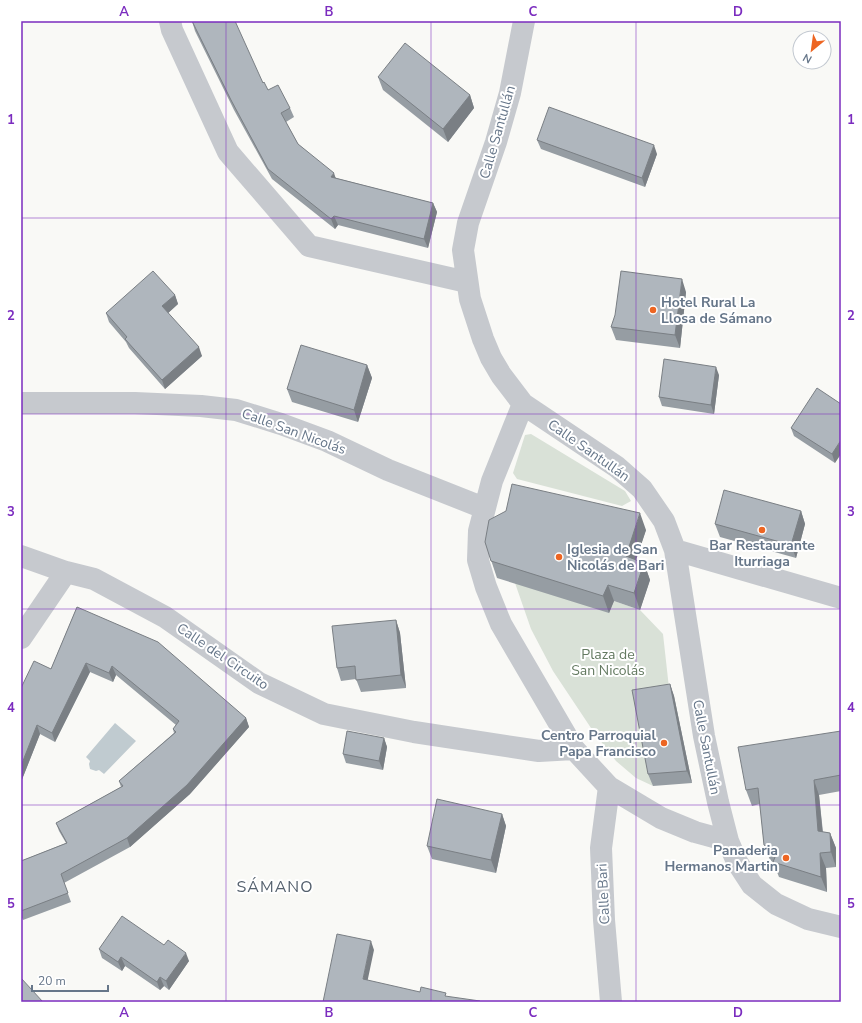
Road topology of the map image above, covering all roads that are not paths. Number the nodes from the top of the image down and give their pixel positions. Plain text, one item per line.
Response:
1 (170, 21) edge
2 (524, 21) edge
3 (467, 282) junction
4 (21, 403) edge
5 (523, 404) junction
6 (492, 481) junction
7 (514, 486) edge
8 (484, 508) junction
9 (634, 514) edge
10 (664, 521) junction
11 (675, 550) junction
12 (21, 556) edge
13 (66, 572) junction
14 (841, 598) edge
15 (21, 638) edge
16 (574, 749) junction
17 (608, 787) junction
18 (728, 841) junction
19 (841, 927) edge
20 (612, 1002) edge

1 - 3 street
2 - 3 street, Calle Santullán
3 - 5 street, Calle Santullán
4 - 8 street, Calle San Nicolás
5 - 6 street
5 - 10 street, Calle Santullán
6 - 7 street
6 - 8 street
8 - 16 street
9 - 10 street
10 - 11 street, Calle Santullán
11 - 14 street
11 - 18 street, Calle Santullán
12 - 13 street, Calle del Circuito
13 - 15 street
13 - 16 street, Calle del Circuito
16 - 17 street
17 - 18 street
17 - 20 street, Calle Bari
18 - 19 street, Calle Santullán

